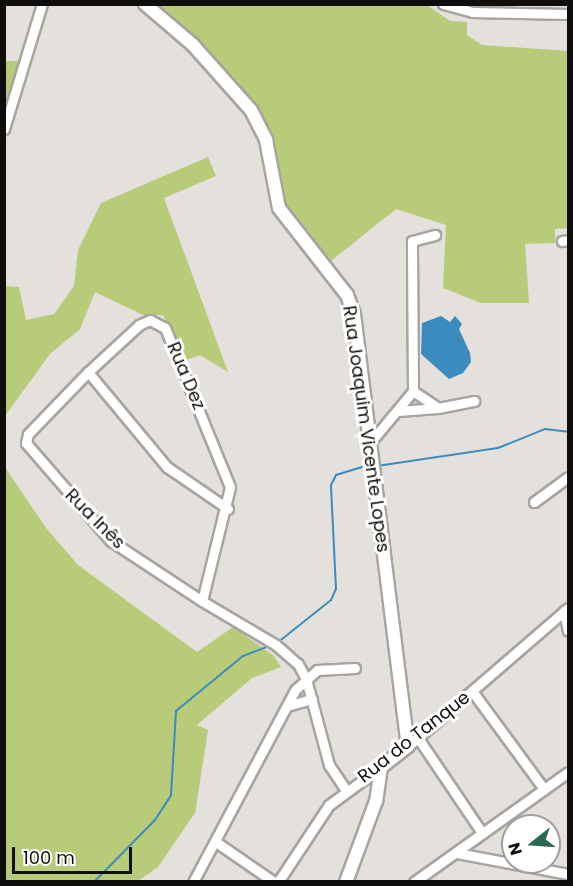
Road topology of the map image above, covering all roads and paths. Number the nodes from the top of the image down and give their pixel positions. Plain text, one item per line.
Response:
1 (42, 4) edge
2 (145, 4) edge
3 (443, 4) edge
4 (505, 8) edge
5 (567, 11) edge
6 (4, 129) edge
7 (435, 235) dead end
8 (88, 372) junction
9 (413, 392) junction
10 (474, 401) dead end
11 (438, 408) junction
12 (398, 411) junction
13 (369, 444) junction
14 (28, 446) joint
15 (568, 477) edge
16 (534, 502) dead end
17 (228, 509) junction
18 (202, 601) junction
19 (566, 610) edge
20 (568, 631) edge
21 (355, 668) dead end
22 (306, 679) junction
23 (472, 691) junction
24 (312, 699) junction
25 (287, 706) junction
26 (413, 742) junction
27 (381, 767) junction
28 (568, 772) edge
29 (544, 789) junction
30 (346, 790) junction
31 (482, 833) junction
32 (216, 842) junction
33 (457, 853) junction
34 (568, 874) edge
35 (193, 882) edge
36 (276, 882) edge
37 (346, 882) edge
38 (414, 882) edge

1 - 6 street
2 - 13 street, Rua Joaquim Vicente Lopes
3 - 4 street
4 - 5 street
7 - 9 street
8 - 14 street, Rua Dez
8 - 17 street
8 - 17 street, Rua Dez
9 - 11 street
9 - 12 street
10 - 11 street
11 - 12 street
12 - 13 street
13 - 26 street, Rua Joaquim Vicente Lopes
14 - 18 street, Rua Inês
15 - 16 street
17 - 18 street
18 - 22 street, Rua Inês
19 - 20 street
19 - 23 street, Rua do Tanque
21 - 22 street
22 - 24 street
22 - 25 street
23 - 26 street, Rua do Tanque
23 - 29 street
24 - 25 street
24 - 30 street
25 - 32 street
26 - 27 street, Rua do Tanque
26 - 31 street, Rua Joaquim Vicente Lopes
27 - 30 street, Rua do Tanque
27 - 37 street
28 - 29 street
29 - 31 street
30 - 36 street, Rua do Tanque
31 - 33 street
32 - 35 street
32 - 36 street
33 - 34 street
33 - 38 street

